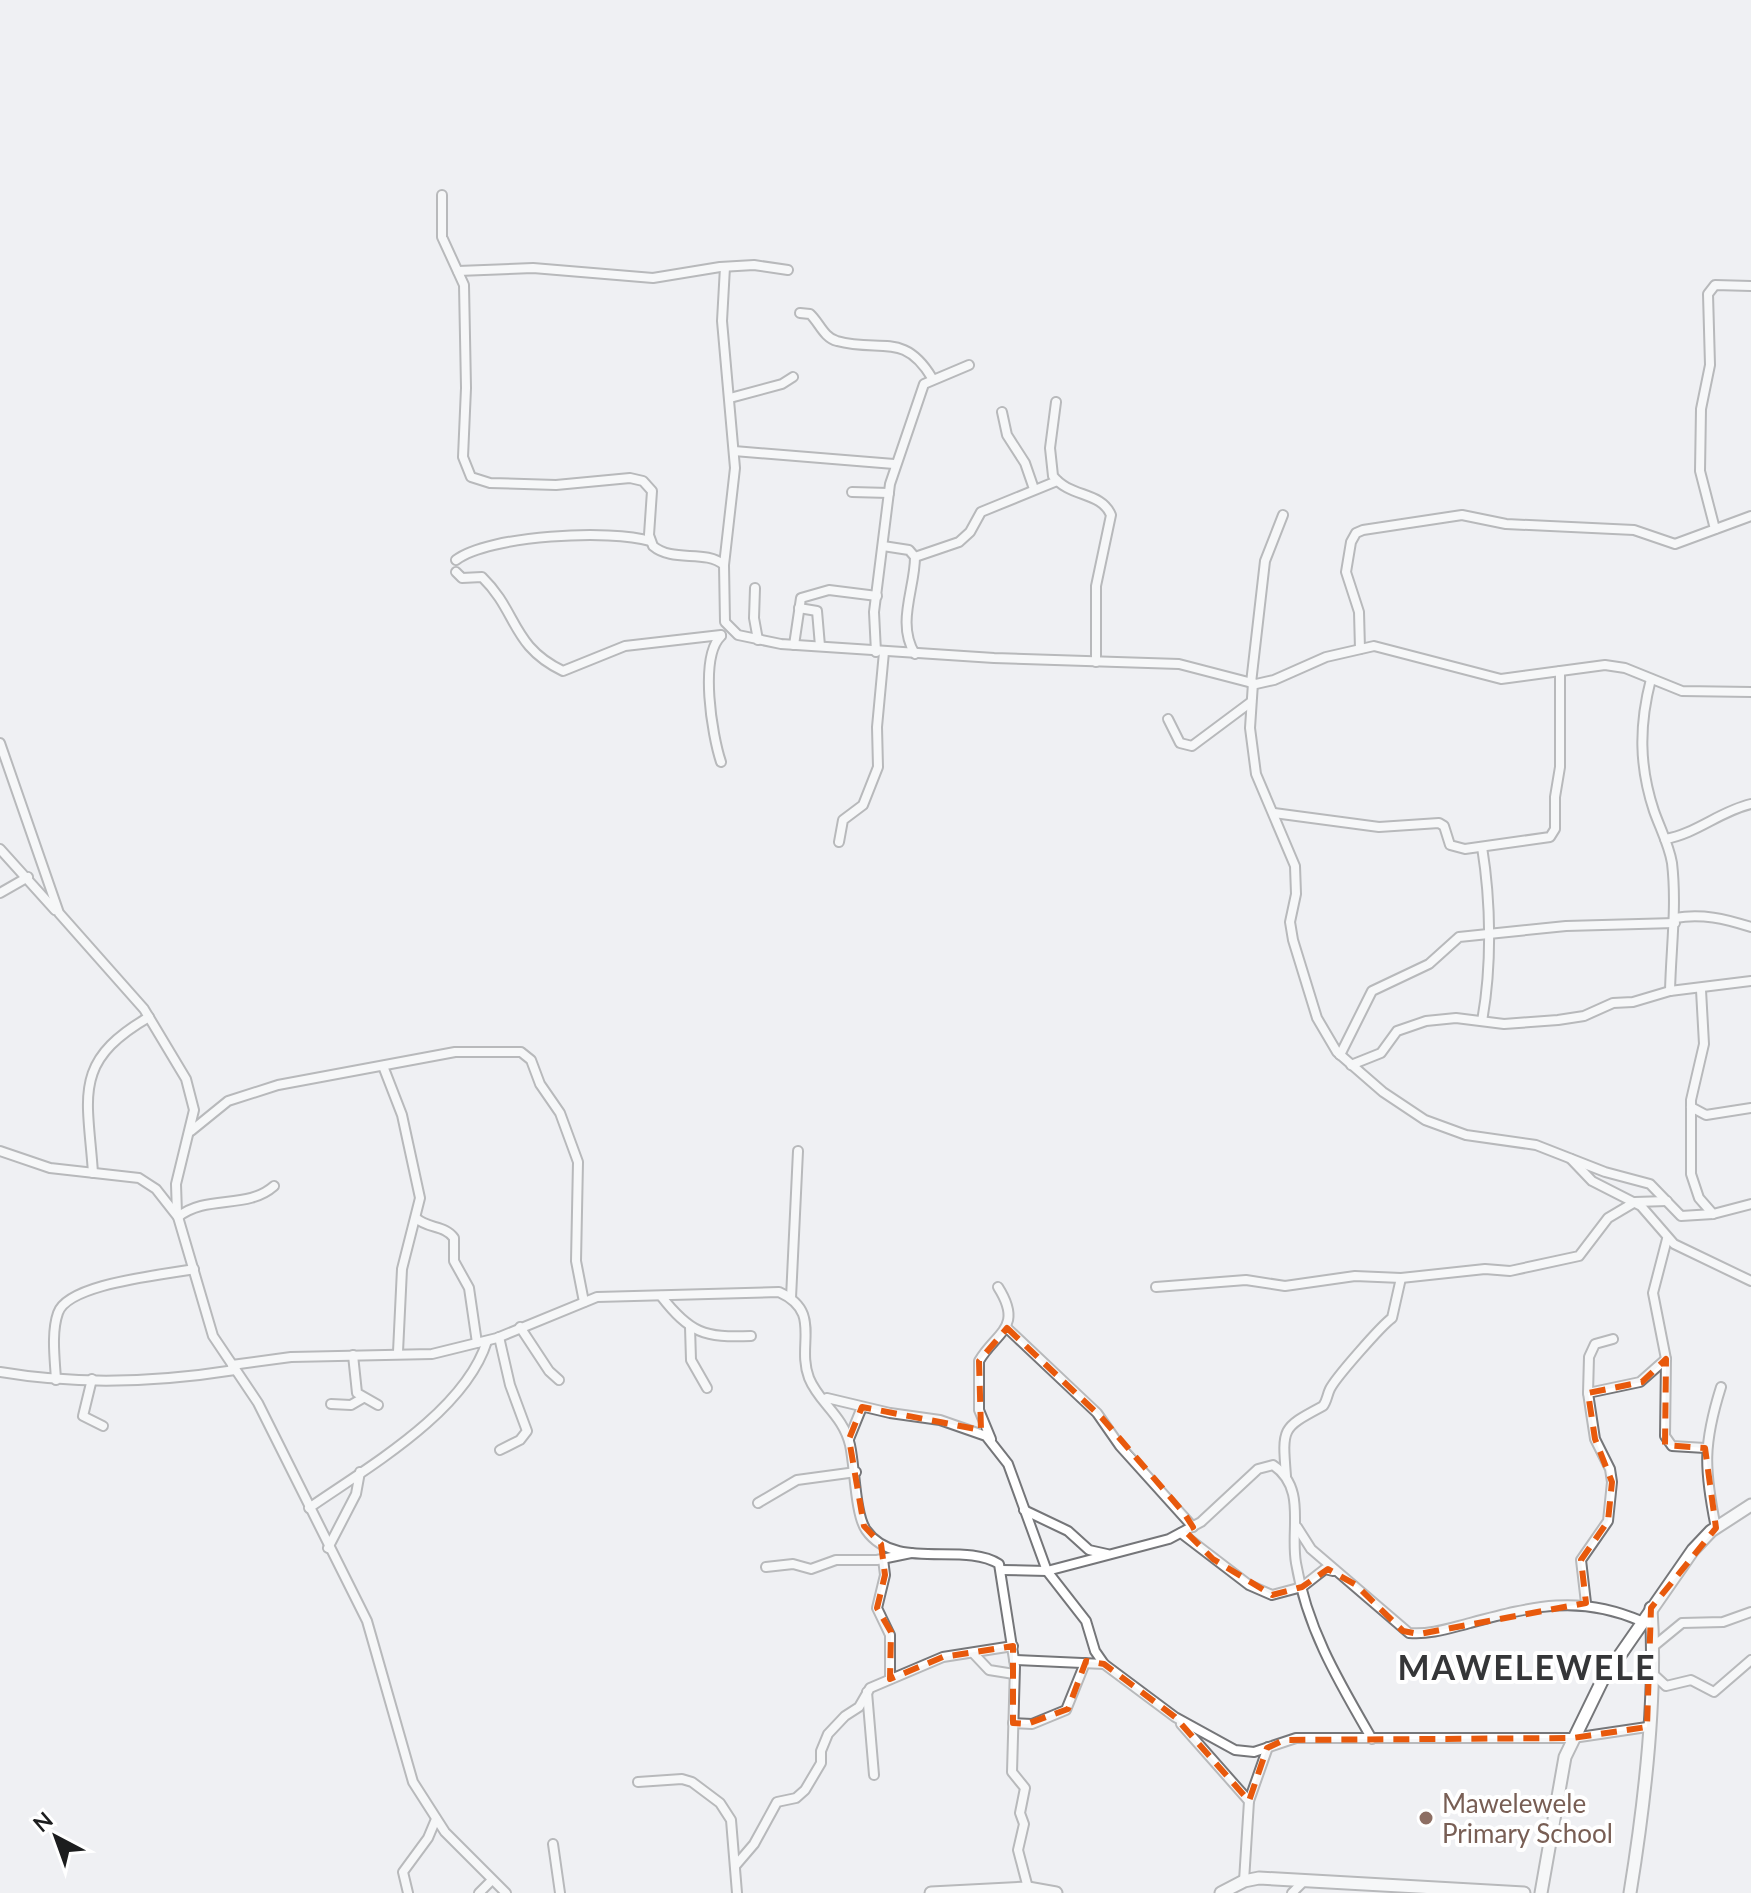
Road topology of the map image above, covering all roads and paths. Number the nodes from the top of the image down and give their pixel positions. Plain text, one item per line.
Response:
1 (442, 195) dead end
2 (725, 267) junction
3 (788, 270) dead end
4 (458, 271) junction
5 (1751, 286) edge
6 (800, 313) dead end
7 (969, 365) dead end
8 (793, 377) dead end
9 (932, 378) junction
10 (730, 398) junction
11 (1056, 402) dead end
12 (1002, 412) dead end
13 (734, 451) junction
14 (894, 464) junction
15 (1057, 481) junction
16 (1034, 489) junction
17 (852, 492) dead end
18 (889, 493) junction
19 (1283, 515) dead end
20 (1751, 516) edge
21 (1715, 529) junction
22 (650, 541) junction
23 (883, 546) junction
24 (915, 557) junction
25 (456, 560) dead end
26 (724, 565) junction
27 (456, 572) dead end
28 (755, 588) dead end
29 (877, 596) junction
30 (799, 608) junction
31 (725, 632) junction
32 (758, 640) junction
33 (794, 645) junction
34 (820, 646) junction
35 (1360, 649) junction
36 (880, 652) junction
37 (915, 654) junction
38 (1096, 662) junction
39 (1560, 671) junction
40 (1651, 679) junction
41 (1252, 683) junction
42 (1751, 692) edge
43 (1252, 702) junction
44 (1168, 719) dead end
45 (0, 743) edge
46 (721, 762) dead end
47 (1751, 804) edge
48 (1274, 813) junction
49 (1665, 839) junction
50 (839, 842) dead end
51 (1482, 847) junction
52 (0, 849) edge
53 (28, 877) junction
54 (0, 893) edge
55 (59, 913) junction
56 (1675, 920) junction
57 (1751, 927) edge
58 (1487, 934) junction
59 (1751, 981) edge
60 (1701, 990) junction
61 (1670, 991) junction
62 (149, 1017) junction
63 (1482, 1021) junction
64 (1340, 1055) junction
65 (1351, 1065) junction
66 (383, 1066) junction
67 (1691, 1107) junction
68 (1751, 1108) edge
69 (191, 1131) junction
70 (0, 1151) edge
71 (798, 1151) dead end
72 (1571, 1159) junction
73 (93, 1173) junction
74 (274, 1186) dead end
75 (1667, 1201) junction
76 (1635, 1202) junction
77 (1751, 1204) edge
78 (1713, 1214) junction
79 (178, 1216) junction
80 (416, 1218) junction
81 (1667, 1239) junction
82 (194, 1269) junction
83 (1401, 1278) junction
84 (1751, 1281) edge
85 (998, 1287) dead end
86 (1156, 1287) dead end
87 (661, 1296) junction
88 (791, 1298) junction
89 (584, 1302) junction
90 (520, 1327) junction
91 (690, 1327) junction
92 (1007, 1328) junction
93 (751, 1336) dead end
94 (499, 1337) junction
95 (1613, 1339) dead end
96 (482, 1342) junction
97 (398, 1352) junction
98 (353, 1355) junction
99 (1666, 1359) junction
100 (233, 1367) junction
101 (0, 1372) edge
102 (92, 1379) junction
103 (56, 1380) junction
104 (559, 1380) dead end
105 (1721, 1387) dead end
106 (707, 1388) dead end
107 (1588, 1393) junction
108 (823, 1396) junction
109 (363, 1398) junction
110 (331, 1404) dead end
111 (378, 1405) dead end
112 (862, 1407) junction
113 (103, 1426) dead end
114 (849, 1439) junction
115 (993, 1443) junction
116 (1705, 1448) junction
117 (500, 1450) dead end
118 (360, 1472) junction
119 (856, 1472) junction
120 (1286, 1479) junction
121 (758, 1503) dead end
122 (1751, 1505) edge
123 (309, 1508) junction
124 (1024, 1510) junction
125 (1295, 1523) junction
126 (1193, 1527) junction
127 (1716, 1528) junction
128 (1181, 1533) junction
129 (328, 1548) junction
130 (912, 1553) junction
131 (1110, 1555) junction
132 (883, 1559) junction
133 (766, 1567) dead end
134 (1001, 1570) junction
135 (1047, 1571) junction
136 (1338, 1573) junction
137 (1302, 1587) junction
138 (1586, 1603) junction
139 (1651, 1608) junction
140 (1751, 1612) edge
141 (1641, 1621) junction
142 (1013, 1646) junction
143 (1654, 1646) junction
144 (973, 1653) junction
145 (1014, 1660) junction
146 (1751, 1660) edge
147 (1085, 1663) junction
148 (1104, 1664) junction
149 (1652, 1673) junction
150 (1014, 1674) junction
151 (890, 1679) junction
152 (867, 1691) junction
153 (1175, 1717) junction
154 (1013, 1723) junction
155 (1647, 1727) junction
156 (1573, 1738) junction
157 (1372, 1739) junction
158 (1268, 1747) junction
159 (874, 1775) dead end
160 (638, 1782) dead end
161 (1249, 1801) junction
162 (436, 1819) junction
163 (553, 1844) dead end
164 (736, 1865) junction
165 (1305, 1880) junction
166 (491, 1881) junction
167 (1244, 1881) junction
168 (1028, 1888) junction
169 (1012, 1891) edge
170 (1436, 1891) edge
171 (408, 1893) edge
172 (479, 1893) edge
173 (506, 1893) edge
174 (560, 1893) edge
175 (737, 1893) edge
176 (931, 1893) edge
177 (1056, 1893) edge
178 (1221, 1893) edge
179 (1292, 1893) edge
180 (1524, 1893) edge
181 (1541, 1893) edge
182 (1630, 1893) edge

1 - 4 street
2 - 3 street
2 - 4 street
2 - 10 street
4 - 22 street
5 - 21 street
6 - 9 street
7 - 9 street
8 - 10 street
9 - 14 street
10 - 13 street
11 - 15 street
12 - 16 street
13 - 14 street
13 - 26 street
14 - 18 street
15 - 16 street
15 - 38 street
16 - 24 street
17 - 18 street
18 - 23 street
19 - 41 street
20 - 21 street
21 - 35 street
22 - 25 street
22 - 26 street
23 - 24 street
23 - 29 street
24 - 37 street
26 - 31 street
27 - 31 street
28 - 32 street
29 - 30 street
29 - 36 street
30 - 33 street
30 - 34 street
31 - 32 street
31 - 46 street
32 - 33 street
33 - 34 street
34 - 36 street
35 - 39 street
35 - 41 street
36 - 37 street
36 - 50 street
37 - 38 street
38 - 41 street
39 - 40 street
39 - 51 street
40 - 42 street
40 - 49 street
41 - 43 street
43 - 44 street
43 - 48 street
45 - 55 street
47 - 49 street
48 - 51 street
48 - 64 street
49 - 56 street
51 - 58 street
52 - 53 street
53 - 54 street
53 - 55 street
55 - 62 street
56 - 57 street
56 - 58 street
56 - 61 street
58 - 63 street
58 - 64 street
59 - 60 street
60 - 61 street
60 - 67 street
61 - 63 street
62 - 69 street
62 - 73 street
63 - 65 street
64 - 65 street
65 - 72 street
66 - 69 street
66 - 80 street
66 - 89 street
67 - 68 street
67 - 78 street
69 - 79 street
70 - 73 street
71 - 88 street
72 - 75 street
72 - 76 street
73 - 79 street
74 - 79 street
75 - 76 street
75 - 78 street
76 - 81 street
76 - 83 street
77 - 78 street
79 - 82 street
80 - 96 street
80 - 97 street
81 - 84 street
81 - 99 street
82 - 100 street
82 - 103 street
83 - 86 street
83 - 120 street
85 - 92 street
87 - 88 street
87 - 89 street
87 - 91 street
88 - 108 street
89 - 90 street
90 - 94 street
90 - 104 street
91 - 93 street
91 - 106 street
92 - 115 street
92 - 126 street
94 - 96 street
94 - 117 street
95 - 107 street
96 - 97 street
96 - 118 street
97 - 98 street
98 - 100 street
98 - 109 street
99 - 107 street
99 - 116 street
100 - 102 street
100 - 123 street
101 - 103 street
102 - 103 street
102 - 113 street
105 - 116 street
107 - 138 street
108 - 112 street
108 - 114 street
109 - 110 street
109 - 111 street
112 - 114 street
112 - 115 street
114 - 119 street
115 - 124 street
116 - 127 street
118 - 123 street
118 - 129 street
119 - 121 street
119 - 130 street
120 - 125 street
120 - 126 street
122 - 127 street
123 - 129 street
124 - 131 street
124 - 135 street
125 - 136 street
125 - 137 street
126 - 128 street
127 - 139 street
128 - 131 street
128 - 137 street
129 - 162 street
130 - 132 street
130 - 134 street
131 - 135 street
132 - 133 street
132 - 151 street
134 - 135 street
134 - 142 street
135 - 148 street
136 - 137 street
136 - 138 street
137 - 157 street
138 - 141 street
139 - 141 street
139 - 143 street
140 - 143 street
141 - 156 street
142 - 144 street
142 - 145 street
143 - 149 street
144 - 150 street
144 - 151 street
145 - 147 street
145 - 150 street
146 - 149 street
147 - 148 street
147 - 154 street
148 - 153 street
149 - 155 street
150 - 154 street
151 - 152 street
152 - 159 street
152 - 164 street
153 - 158 street
153 - 161 street
154 - 168 street
155 - 156 street
155 - 182 street
156 - 157 street
156 - 181 street
157 - 158 street
158 - 161 street
160 - 164 street
161 - 167 street
162 - 166 street
162 - 171 street
163 - 174 street
164 - 175 street
165 - 167 street
165 - 170 street
165 - 179 street
166 - 172 street
166 - 173 street
167 - 178 street
168 - 169 street
168 - 177 street
169 - 176 street
170 - 180 street

